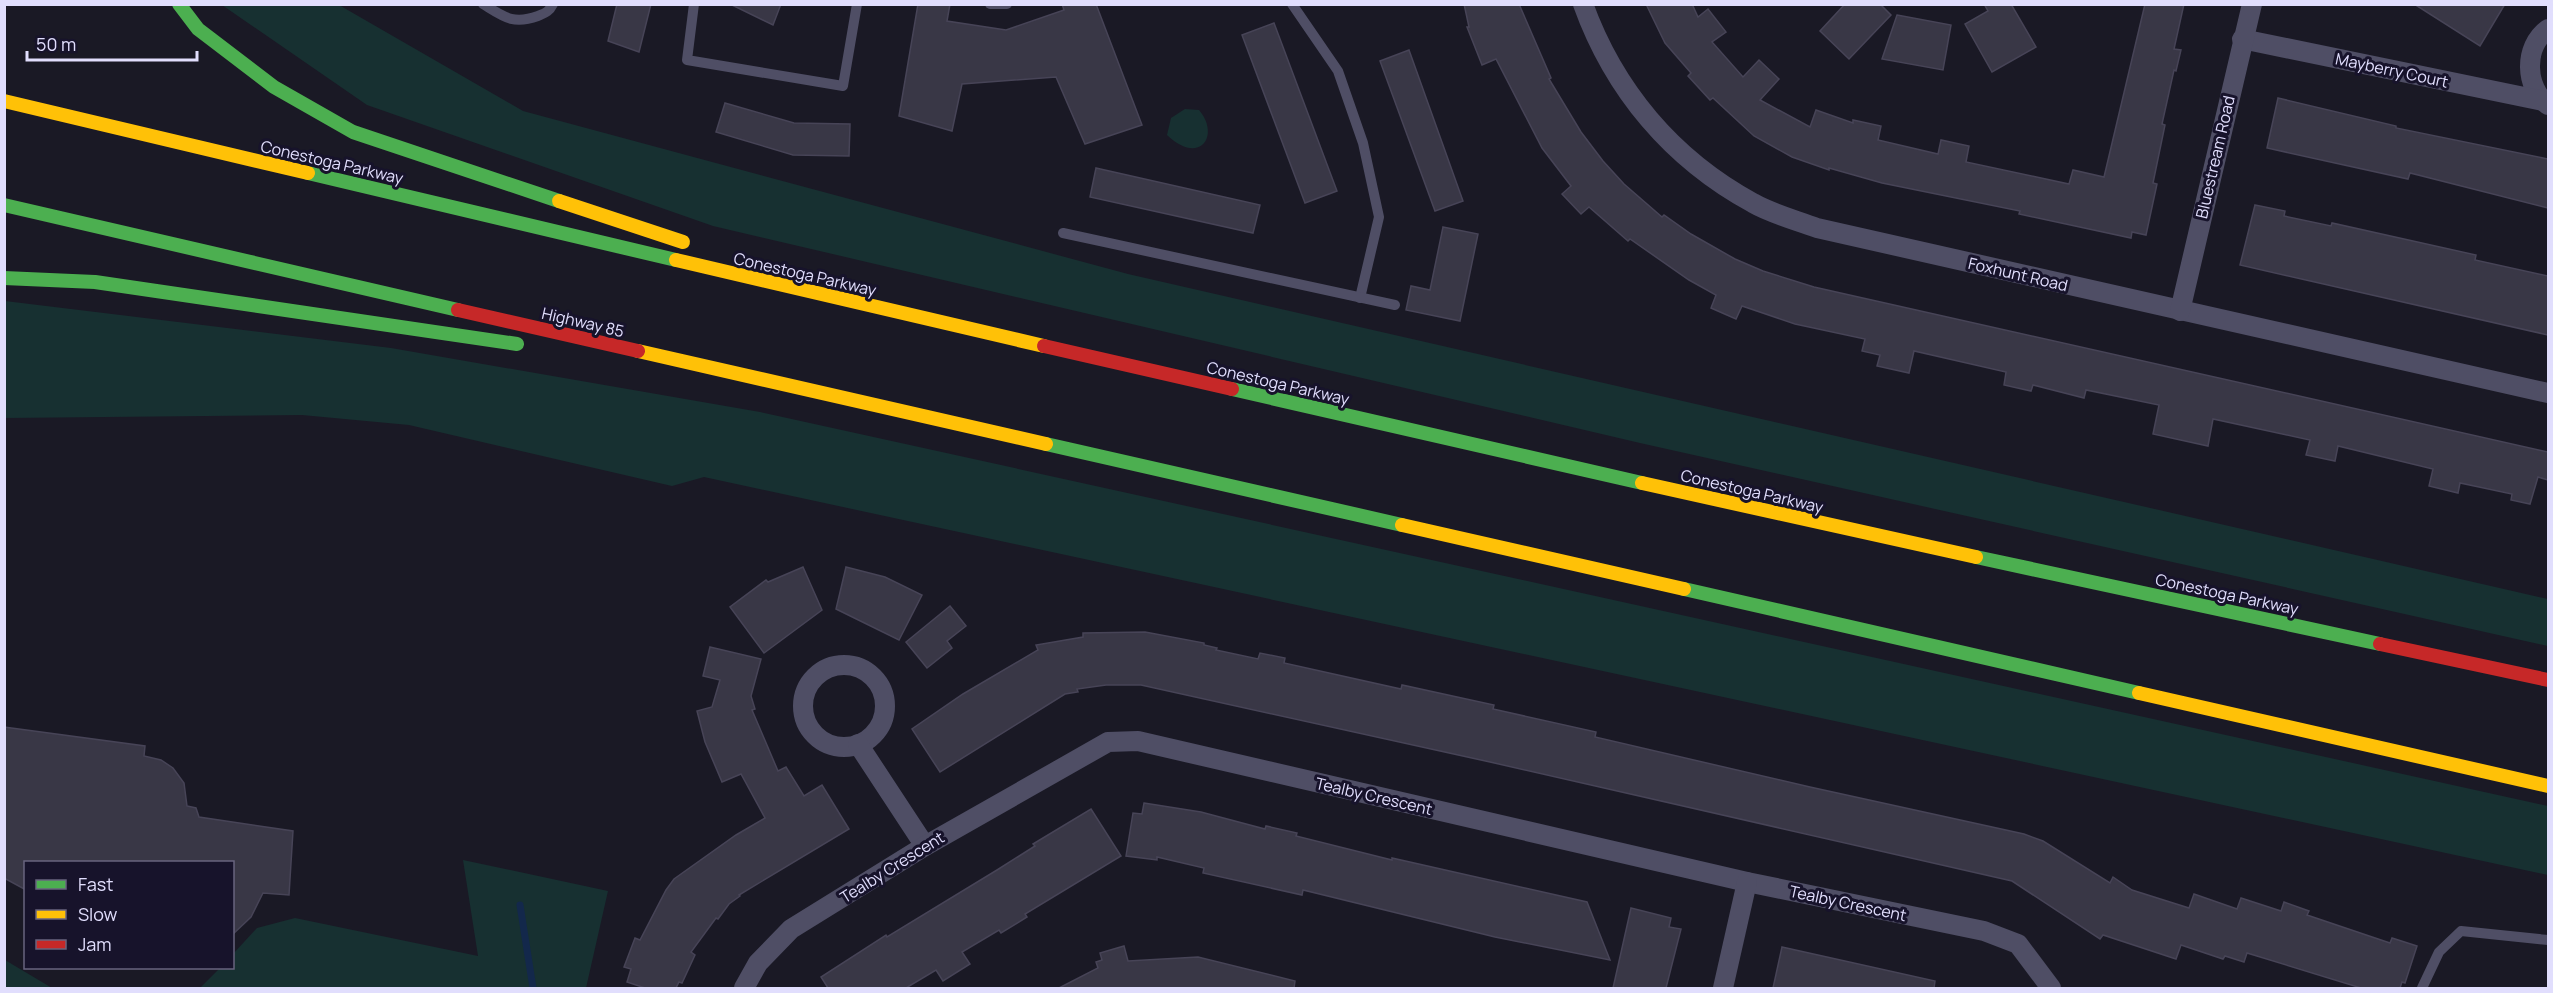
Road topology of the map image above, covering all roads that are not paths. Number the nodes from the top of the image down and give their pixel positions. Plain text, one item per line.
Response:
1 (179, 4) edge
2 (483, 4) edge
3 (553, 4) edge
4 (694, 4) edge
5 (857, 4) edge
6 (990, 4) edge
7 (1007, 4) edge
8 (1292, 4) edge
9 (1583, 4) edge
10 (2252, 4) edge
11 (2548, 29) edge
12 (2242, 39) junction
13 (4, 101) edge
14 (2546, 103) edge
15 (4, 205) edge
16 (1063, 233) dead end
17 (699, 248) dead end
18 (733, 259) dead end
19 (4, 278) edge
20 (1360, 298) junction
21 (1395, 305) dead end
22 (889, 311) junction
23 (2180, 311) junction
24 (535, 347) dead end
25 (594, 355) dead end
26 (770, 381) junction
27 (2548, 393) edge
28 (2548, 680) edge
29 (858, 744) junction
30 (2548, 786) edge
31 (925, 846) junction
32 (1747, 882) junction
33 (2548, 940) edge
34 (744, 988) edge
35 (1723, 988) edge
36 (2051, 988) edge
37 (2422, 988) edge

1 - 17 highway
2 - 3 lane
4 - 5 lane
6 - 7 lane
8 - 20 lane
9 - 23 street, Foxhunt Road
10 - 12 street, Bluestream Road
11 - 14 street, Mayberry Court
12 - 14 street, Mayberry Court
12 - 23 street, Bluestream Road
13 - 22 highway, Conestoga Parkway
15 - 26 highway, Highway 85
16 - 20 lane
18 - 22 highway
19 - 24 highway
20 - 21 lane
22 - 28 highway, Conestoga Parkway
23 - 27 street, Foxhunt Road
25 - 26 highway
26 - 30 highway
29 - 29 street
29 - 31 street
31 - 32 street, Tealby Crescent
31 - 34 street, Tealby Crescent
32 - 35 street
32 - 36 street, Tealby Crescent
33 - 37 lane

